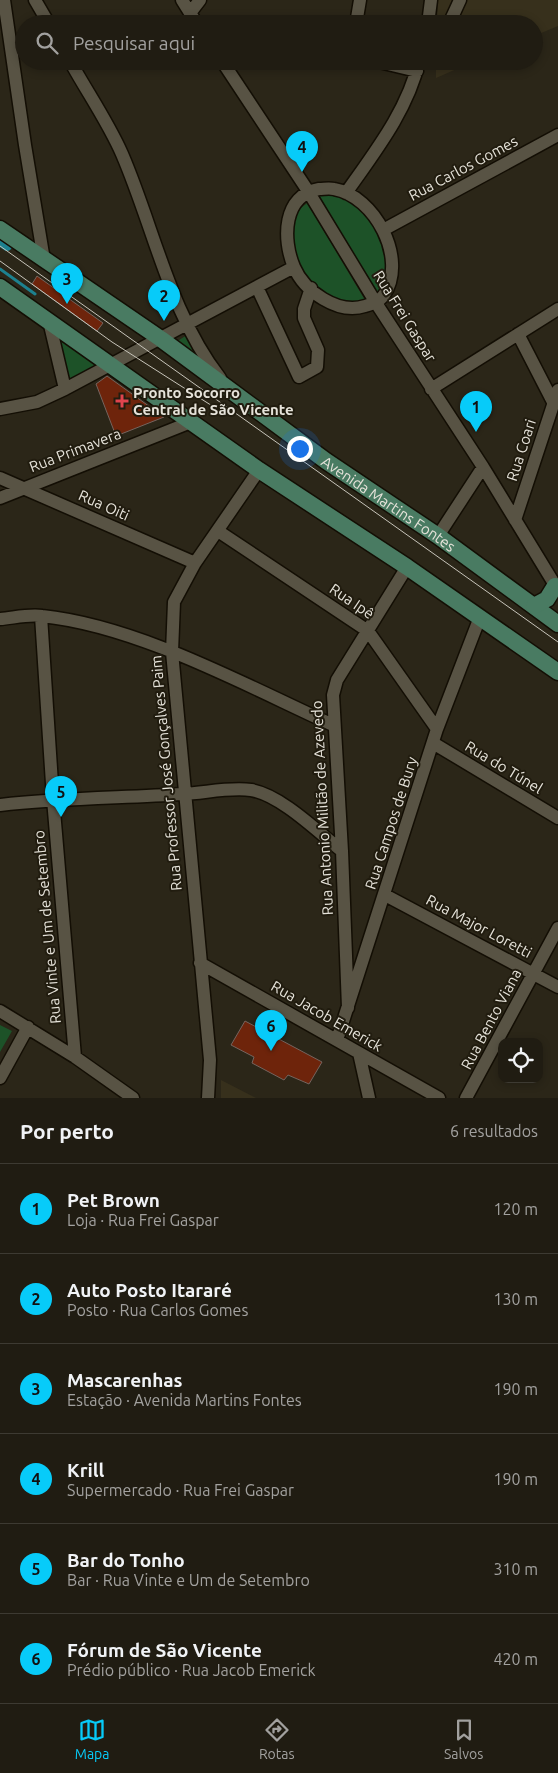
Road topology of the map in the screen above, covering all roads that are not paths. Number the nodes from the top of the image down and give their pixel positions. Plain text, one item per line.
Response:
1 (4, 0) edge
2 (35, 0) edge
3 (182, 0) edge
4 (200, 0) edge
5 (360, 0) edge
6 (431, 0) edge
7 (460, 0) edge
8 (44, 15) edge
9 (192, 15) edge
10 (195, 15) edge
11 (358, 15) edge
12 (429, 15) edge
13 (453, 15) edge
14 (75, 70) edge
15 (228, 70) edge
16 (416, 70) edge
17 (558, 135) edge
18 (308, 191) junction
19 (346, 193) junction
20 (0, 229) edge
21 (383, 230) junction
22 (44, 260) junction
23 (294, 267) junction
24 (257, 287) junction
25 (311, 288) junction
26 (4, 292) edge
27 (376, 303) junction
28 (558, 309) edge
29 (49, 321) junction
30 (187, 325) junction
31 (518, 334) junction
32 (161, 339) junction
33 (112, 366) junction
34 (65, 389) junction
35 (431, 389) junction
36 (231, 392) junction
37 (556, 396) edge
38 (0, 409) edge
39 (191, 422) junction
40 (483, 467) junction
41 (259, 470) junction
42 (0, 478) edge
43 (23, 487) junction
44 (0, 498) edge
45 (515, 520) junction
46 (218, 531) junction
47 (438, 536) junction
48 (195, 563) junction
49 (407, 567) junction
50 (557, 588) edge
51 (534, 606) junction
52 (41, 616) junction
53 (480, 617) junction
54 (0, 619) edge
55 (558, 624) edge
56 (368, 631) junction
57 (172, 652) junction
58 (558, 672) edge
59 (333, 725) junction
60 (437, 729) junction
61 (433, 744) junction
62 (184, 794) junction
63 (53, 799) junction
64 (0, 805) edge
65 (558, 818) edge
66 (342, 851) junction
67 (385, 895) junction
68 (558, 928) edge
69 (200, 963) junction
70 (533, 974) junction
71 (558, 988) edge
72 (348, 1008) junction
73 (0, 1011) edge
74 (28, 1027) junction
75 (337, 1040) junction
76 (359, 1053) junction
77 (75, 1057) junction
78 (0, 1078) edge
79 (132, 1098) edge
80 (208, 1098) edge
81 (369, 1098) edge
82 (439, 1098) edge
83 (466, 1098) edge

1 - 22 street
2 - 8 street
3 - 9 street
4 - 10 street
5 - 11 street
6 - 12 street
7 - 13 street
14 - 30 street
15 - 18 street, Rua Frei Gaspar
16 - 19 street
17 - 21 street, Rua Carlos Gomes
18 - 19 street
18 - 23 street
18 - 27 street, Rua Frei Gaspar
19 - 21 street
20 - 22 main road, Avenida Martins Fontes
21 - 27 street
22 - 32 main road, Avenida Martins Fontes
23 - 24 street
23 - 25 street
24 - 25 street
24 - 30 street
25 - 27 street
26 - 29 main road
27 - 35 street, Rua Frei Gaspar
28 - 31 street
29 - 33 main road
29 - 34 street
30 - 32 street
30 - 36 street
31 - 35 street
31 - 37 street
32 - 33 street
32 - 36 main road, Avenida Martins Fontes
33 - 34 street
33 - 39 main road
34 - 38 street
35 - 40 street, Rua Frei Gaspar
36 - 47 main road, Avenida Martins Fontes
37 - 45 street, Rua Coari
39 - 41 main road
39 - 43 street, Rua Primavera
40 - 45 street, Rua Frei Gaspar
40 - 47 street
41 - 46 street, Rua Professor José Gonçalves Paim
41 - 49 main road
42 - 43 street, Rua Oiti
43 - 44 street, Rua Primavera
43 - 48 street, Rua Oiti
45 - 50 street, Rua Frei Gaspar
46 - 48 street, Rua Professor José Gonçalves Paim
46 - 56 street, Rua Ipê
47 - 51 main road, Avenida Martins Fontes
48 - 57 street, Rua Professor José Gonçalves Paim
49 - 53 main road
49 - 56 street, Rua Antonio Militão de Azevedo
50 - 51 main road
51 - 55 main road, Avenida Martins Fontes
52 - 54 street
52 - 57 street
52 - 63 street, Rua Vinte e Um de Setembro
53 - 58 main road
53 - 60 street, Rua Campos de Bury
56 - 59 street, Rua Antonio Militão de Azevedo
56 - 60 street, Rua Ipê
57 - 59 street
57 - 62 street, Rua Professor José Gonçalves Paim
59 - 66 street, Rua Antonio Militão de Azevedo
60 - 61 street, Rua Campos de Bury
61 - 65 street, Rua do Túnel
61 - 67 street, Rua Campos de Bury
62 - 63 street
62 - 66 street
62 - 69 street, Rua Professor José Gonçalves Paim
63 - 64 street
63 - 77 street, Rua Vinte e Um de Setembro
66 - 72 street, Rua Antonio Militão de Azevedo
67 - 70 street, Rua Major Loretti
67 - 72 street, Rua Campos de Bury
68 - 70 street, Rua Bento Viana
69 - 75 street, Rua Jacob Emerick
69 - 80 street, Rua Professor José Gonçalves Paim
70 - 71 street, Rua Major Loretti
70 - 83 street, Rua Bento Viana
72 - 75 street, Rua Campos de Bury
73 - 74 street
74 - 77 street
74 - 78 street
75 - 76 street, Rua Jacob Emerick
76 - 81 street
76 - 82 street, Rua Jacob Emerick
77 - 79 street

